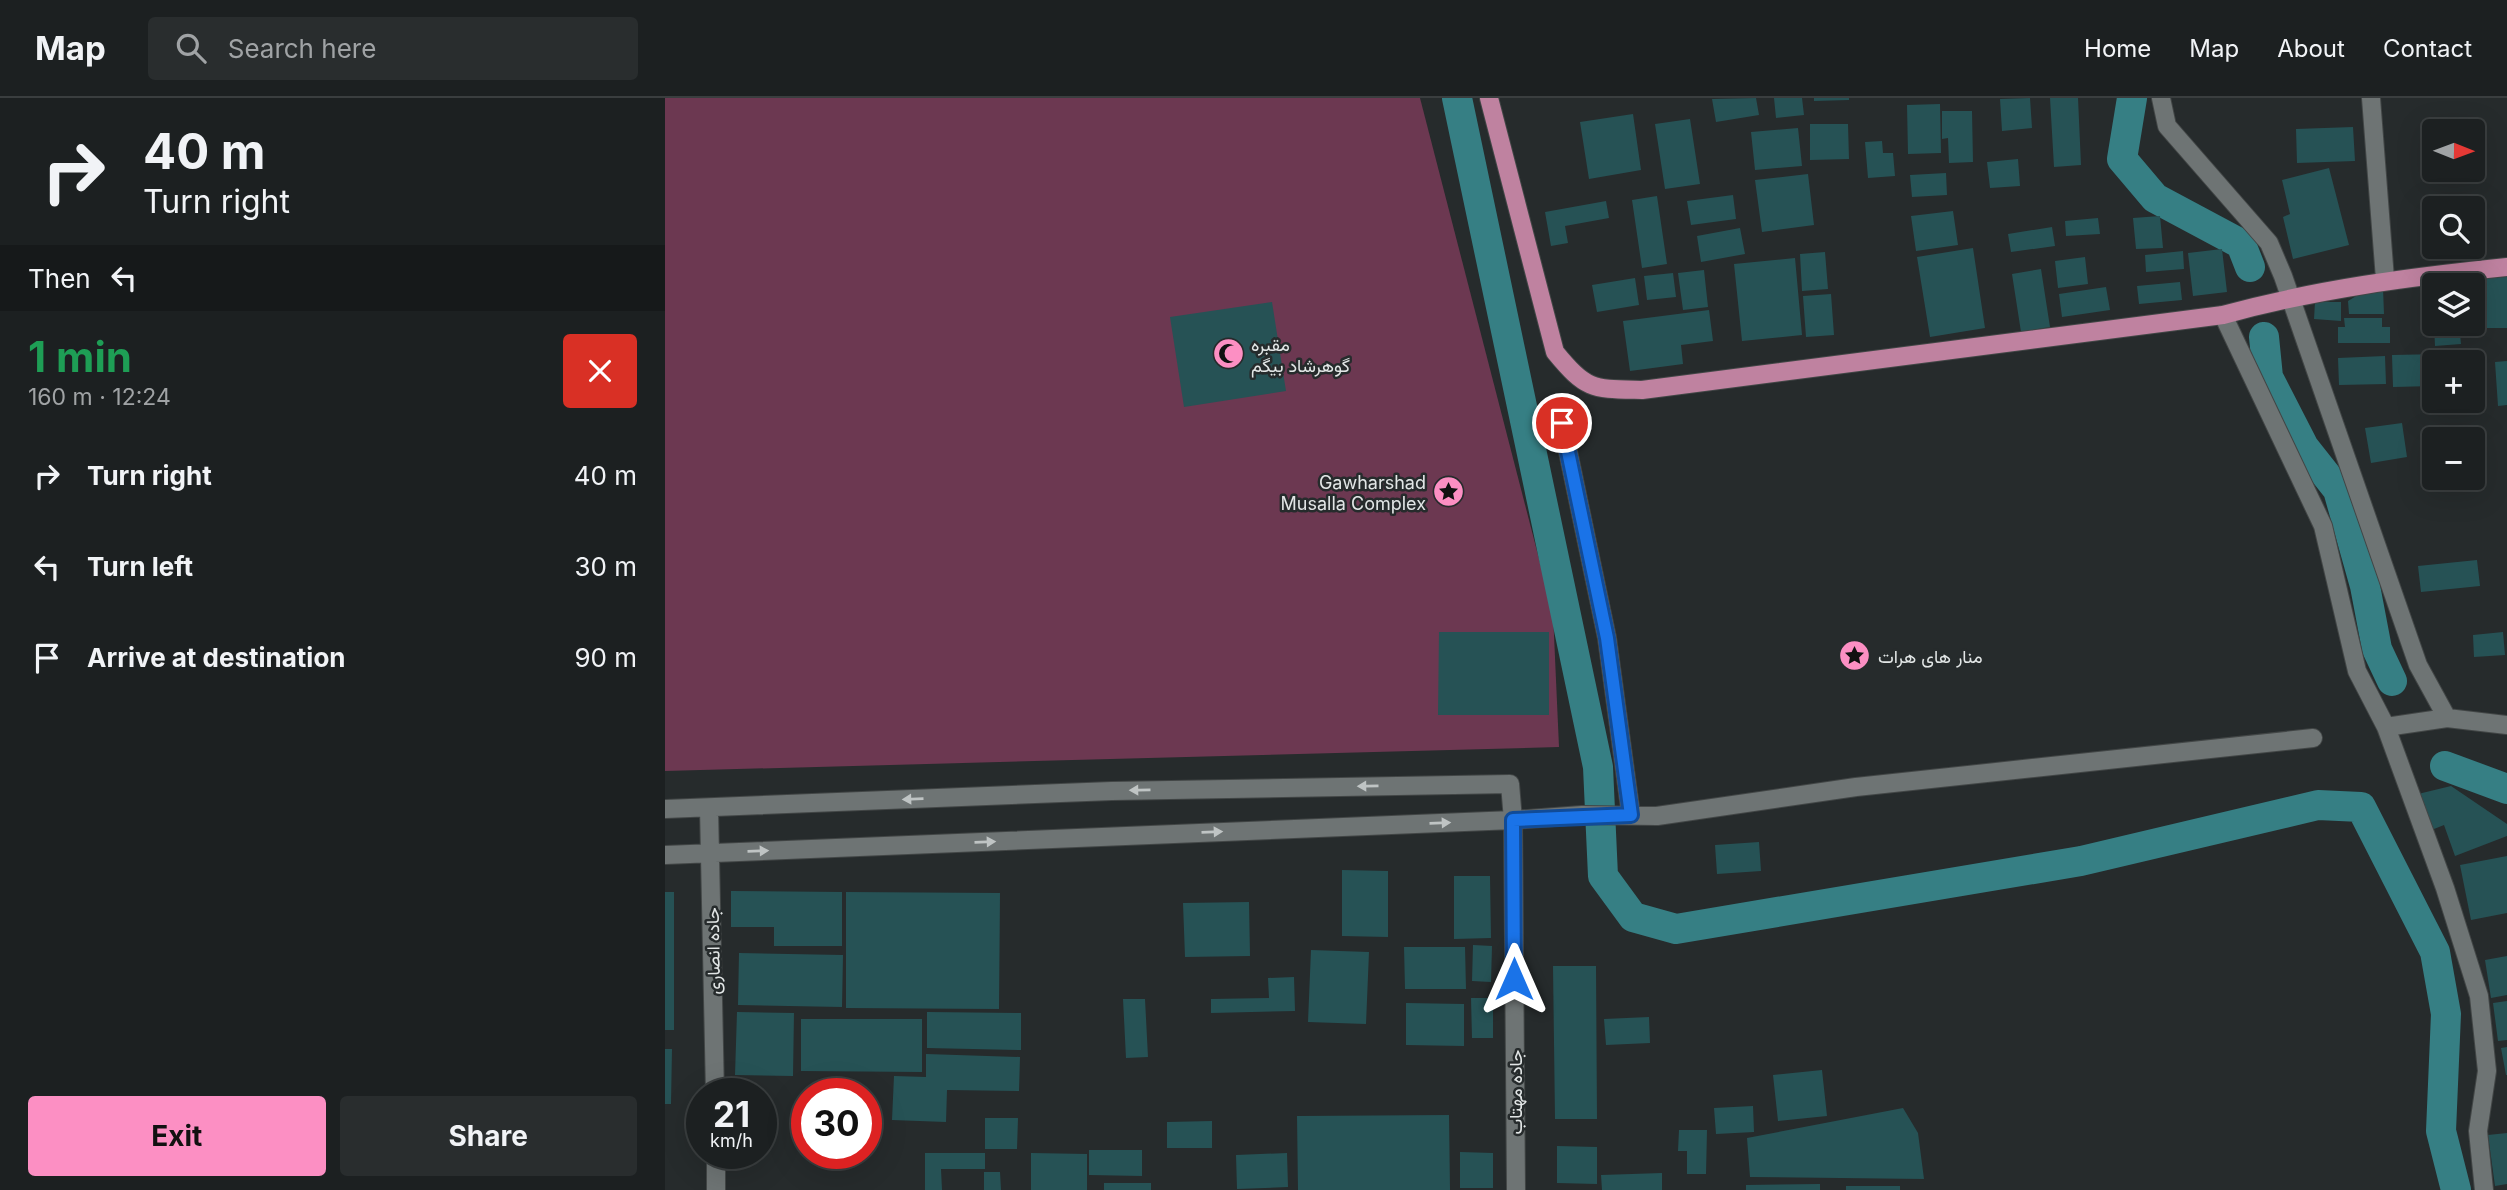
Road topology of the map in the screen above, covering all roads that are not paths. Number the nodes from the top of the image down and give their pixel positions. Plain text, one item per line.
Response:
1 (1489, 98) edge
2 (2161, 98) edge
3 (2371, 98) edge
4 (2507, 267) edge
5 (2385, 279) junction
6 (2290, 296) junction
7 (2223, 315) junction
8 (1562, 423) dead end
9 (2447, 718) junction
10 (2507, 725) edge
11 (2386, 727) junction
12 (2313, 738) dead end
13 (709, 808) junction
14 (665, 809) edge
15 (1631, 815) junction
16 (1513, 820) junction
17 (711, 853) junction
18 (665, 855) edge
19 (715, 1078) edge
20 (716, 1169) edge
21 (716, 1190) edge
22 (1516, 1190) edge
23 (2484, 1190) edge

1 - 7 main road
2 - 6 street
3 - 5 street
4 - 5 main road
5 - 6 main road
6 - 7 main road
6 - 9 street
7 - 11 street
8 - 15 street
9 - 10 street
9 - 11 street
11 - 23 street
12 - 15 street
13 - 14 street
16 -> 13 street, جاده مهتاب
13 - 17 street, جاده انصاری
15 - 16 street
17 -> 16 street
16 - 22 street, جاده مهتاب
17 - 18 street
17 - 19 street, جاده انصاری
20 - 21 street

